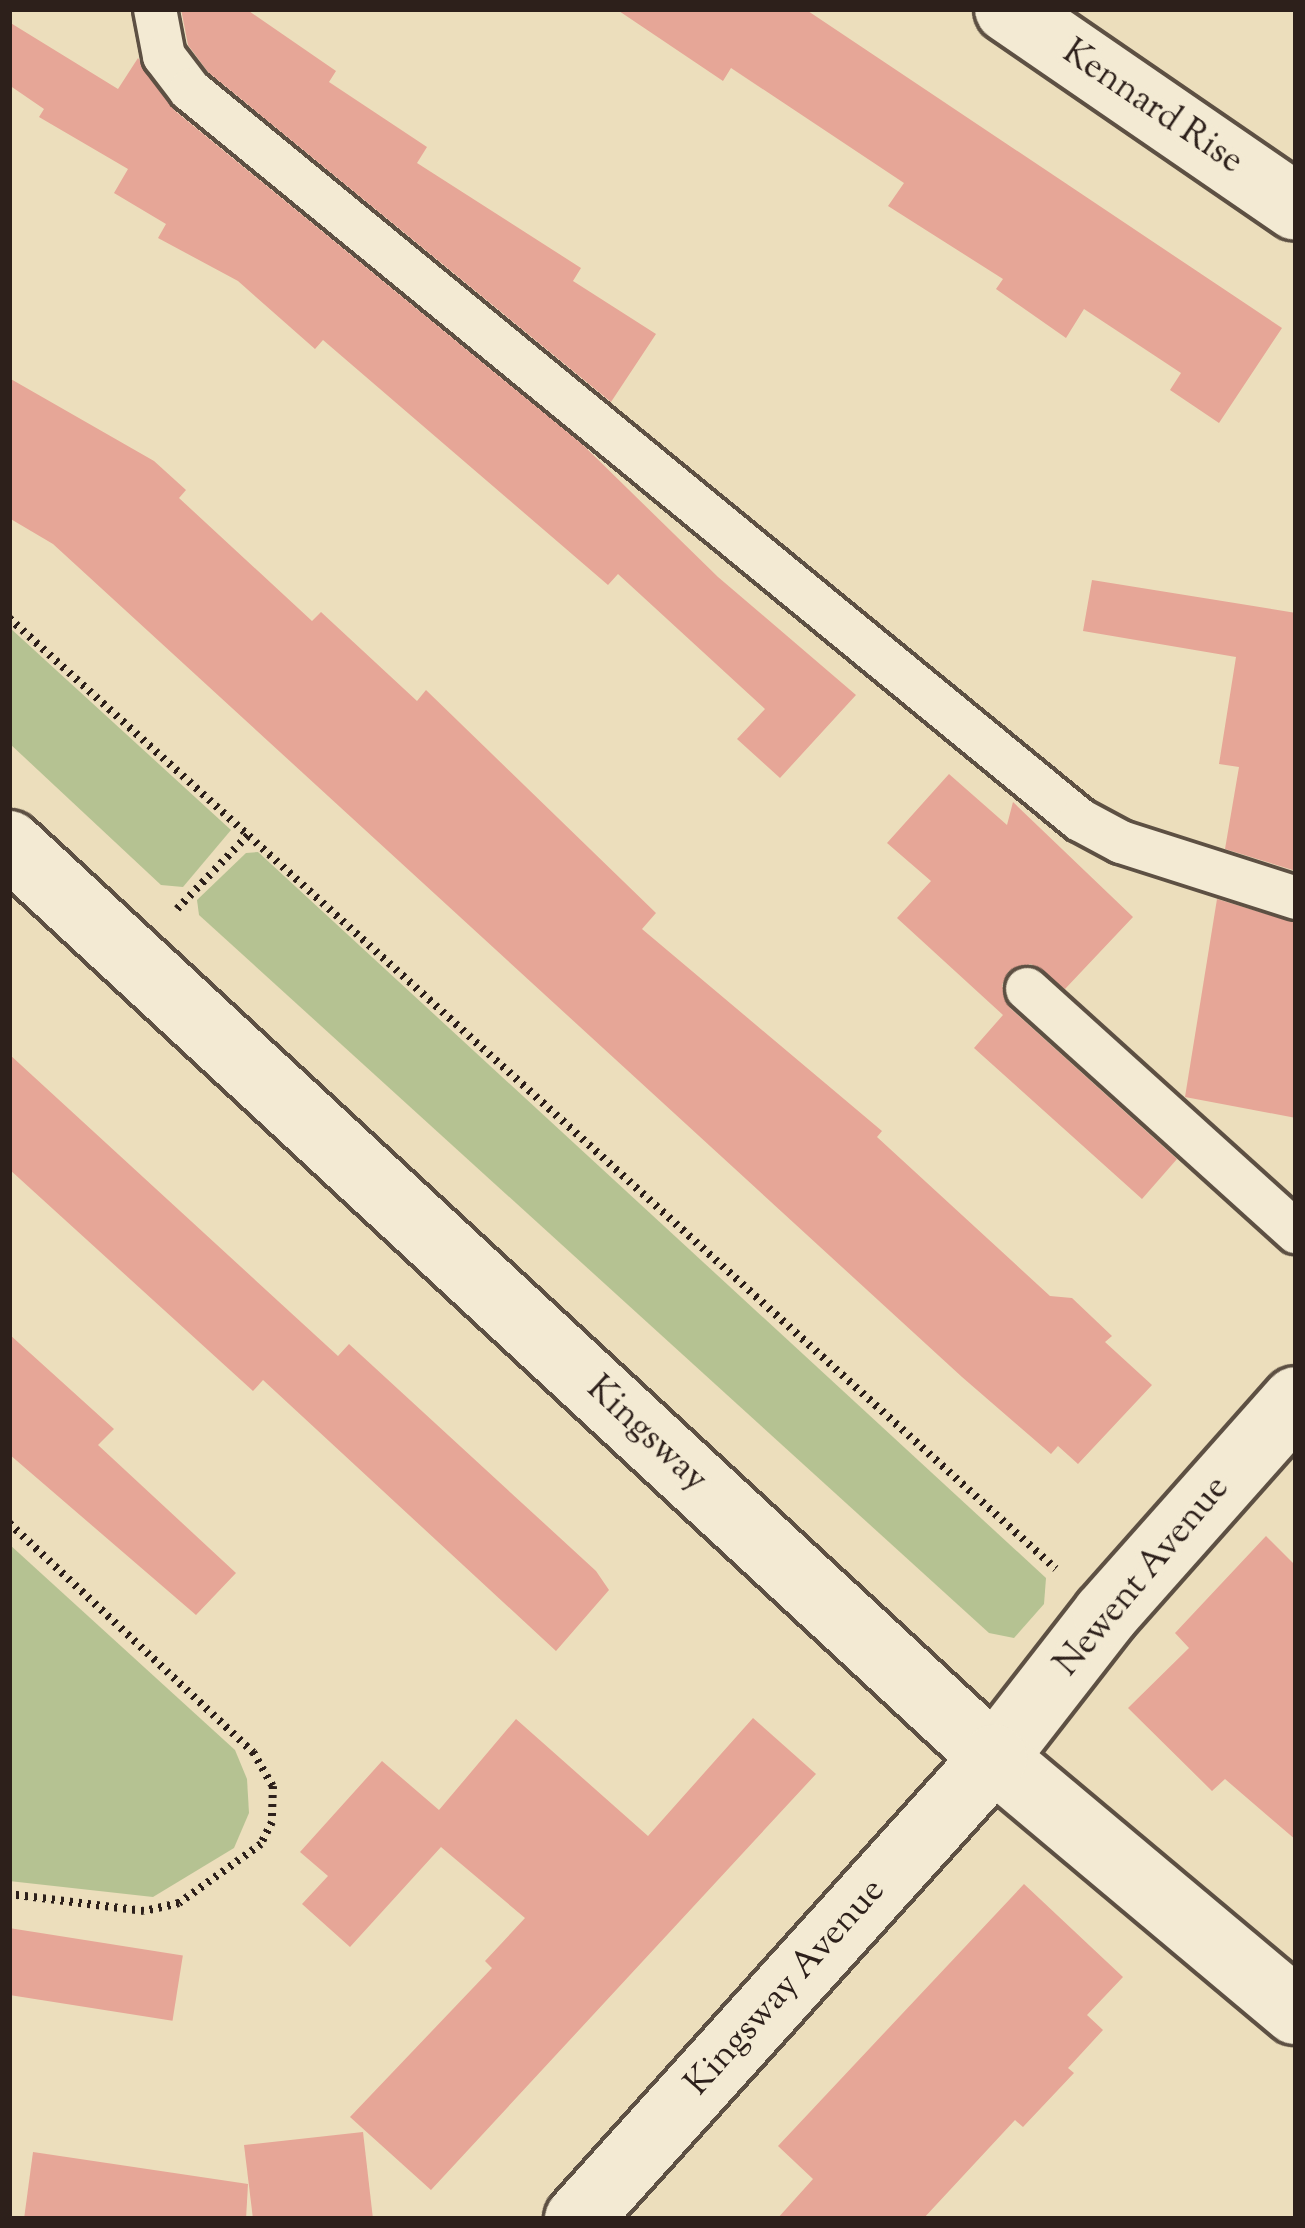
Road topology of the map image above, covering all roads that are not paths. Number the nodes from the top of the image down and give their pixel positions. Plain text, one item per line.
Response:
1 (155, 9) edge
2 (1009, 10) edge
3 (1296, 207) edge
4 (9, 844) edge
5 (1296, 898) edge
6 (1028, 989) dead end
7 (1296, 1232) edge
8 (1296, 1400) edge
9 (994, 1758) junction
10 (1296, 2012) edge
11 (578, 2219) edge

1 - 5 lane
2 - 3 street, Kennard Rise
4 - 9 street, Kingsway
6 - 7 lane
8 - 9 street, Newent Avenue
9 - 10 street, Kingsway
9 - 11 street, Kingsway Avenue

